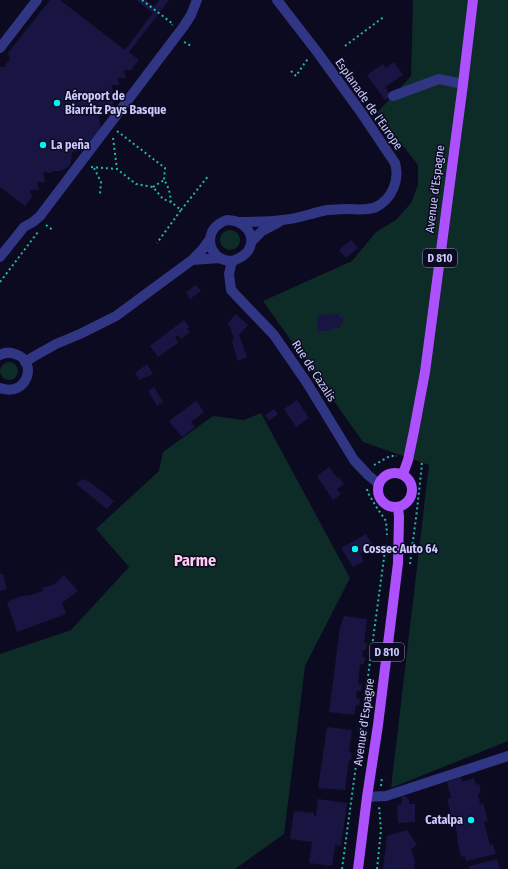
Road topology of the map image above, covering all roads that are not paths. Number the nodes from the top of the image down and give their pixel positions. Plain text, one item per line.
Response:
1 (37, 0) edge
2 (197, 0) edge
3 (277, 0) edge
4 (473, 0) edge
5 (0, 48) edge
6 (463, 84) junction
7 (393, 96) dead end
8 (282, 220) junction
9 (239, 222) junction
10 (210, 239) junction
11 (252, 241) junction
12 (0, 257) edge
13 (220, 258) junction
14 (192, 260) junction
15 (232, 261) junction
16 (0, 355) edge
17 (25, 362) junction
18 (0, 388) edge
19 (403, 474) junction
20 (379, 484) junction
21 (398, 507) junction
22 (508, 756) edge
23 (367, 797) junction
24 (358, 869) edge

1 - 5 street
2 - 12 street
3 - 8 street, Esplanade de l'Europe
4 - 6 main road, Avenue d'Espagne / D 810
6 - 7 street
6 - 19 main road, Avenue d'Espagne / D 810
8 - 9 street, Esplanade de l'Europe
8 - 11 street, Esplanade de l'Europe
9 - 10 street
9 - 11 street
10 - 13 street
10 - 14 street
11 - 15 street
13 - 14 street
13 - 15 street
14 - 17 street
15 - 20 street, Rue de Cazalis
16 - 17 street
17 - 18 street
19 - 20 main road
19 - 21 main road
20 - 21 main road
21 - 23 main road, Avenue d'Espagne / D 810
22 - 23 street
23 - 24 main road, Avenue d'Espagne / D 810

